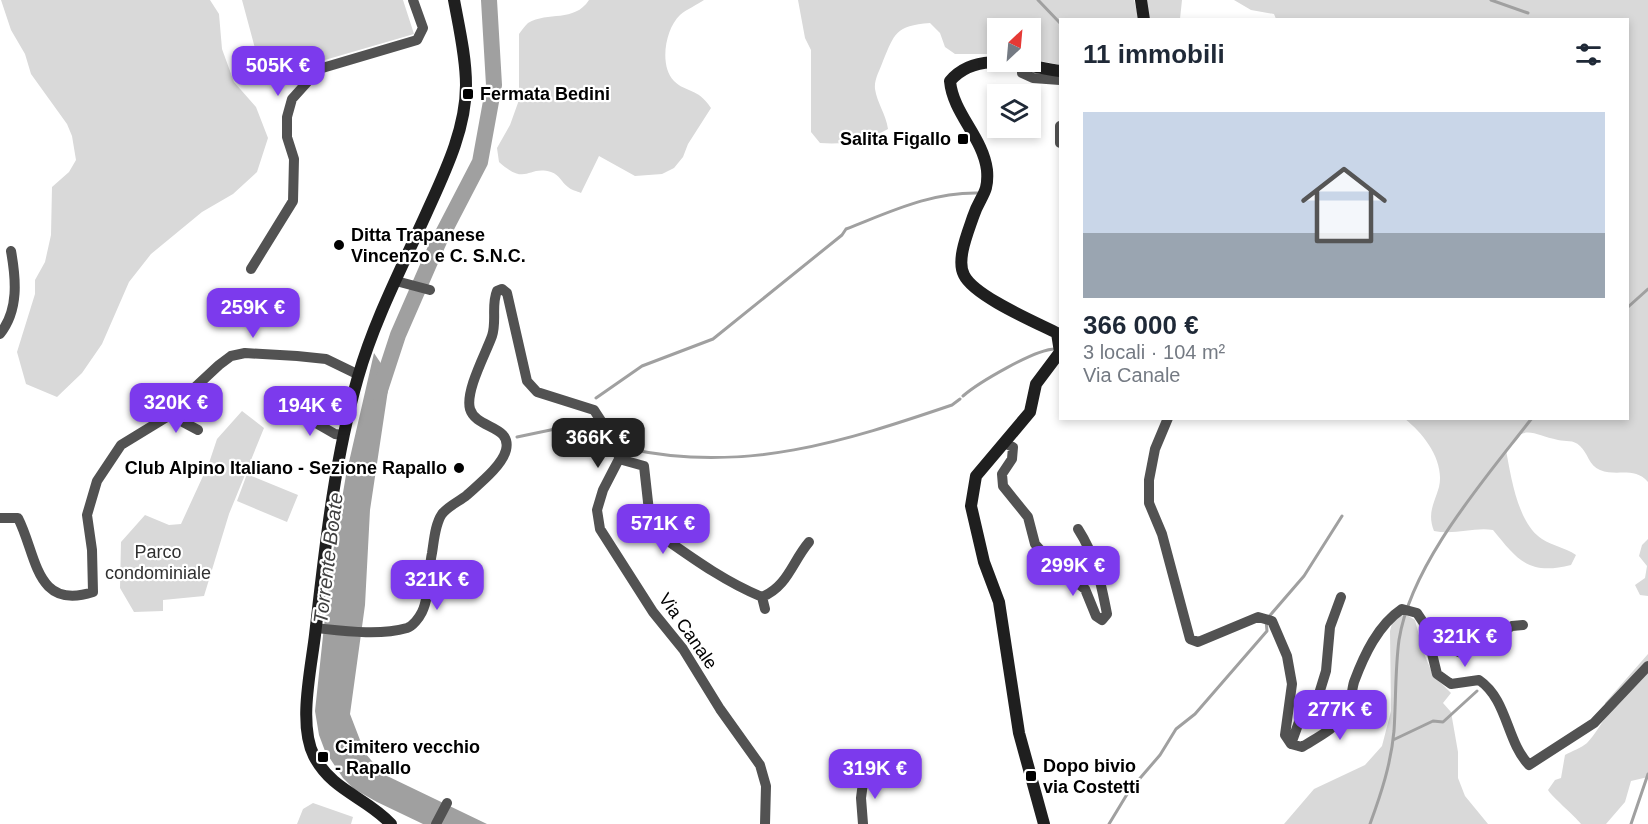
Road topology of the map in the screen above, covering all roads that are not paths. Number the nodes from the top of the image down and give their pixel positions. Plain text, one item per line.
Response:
1 (413, 0) edge
2 (454, 0) edge
3 (1141, 0) edge
4 (1144, 18) edge
5 (987, 62) edge
6 (1041, 68) edge
7 (1059, 71) edge
8 (1022, 72) edge
9 (1059, 80) edge
10 (11, 251) dead end
11 (251, 269) dead end
12 (396, 281) junction
13 (427, 289) dead end
14 (0, 334) edge
15 (1059, 346) edge
16 (1059, 353) edge
17 (358, 375) junction
18 (288, 407) dead end
19 (175, 412) junction
20 (1167, 420) edge
21 (198, 430) dead end
22 (342, 435) junction
23 (1006, 444) junction
24 (619, 459) junction
25 (0, 518) edge
26 (1078, 529) dead end
27 (808, 542) dead end
28 (762, 597) junction
29 (1341, 597) dead end
30 (765, 609) dead end
31 (1420, 619) junction
32 (1523, 625) dead end
33 (318, 628) junction
34 (1648, 666) edge
35 (1291, 744) junction
36 (864, 776) dead end
37 (447, 803) dead end
38 (391, 824) edge
39 (436, 824) edge
40 (765, 824) edge
41 (863, 824) edge
42 (1044, 824) edge

1 - 11 street
2 - 12 street
3 - 4 street
5 - 15 street
6 - 7 street
8 - 9 street
10 - 14 street
12 - 13 street
12 - 17 street
16 - 23 street
17 - 19 street
17 - 22 street
18 - 22 street
19 - 21 street
19 - 25 street
20 - 35 street
22 - 33 street
23 - 26 street
23 - 42 street
24 - 28 street
24 - 33 street
24 - 40 street, Via Canale
27 - 28 street
28 - 30 street
29 - 35 street
31 - 32 street
31 - 34 street
31 - 35 street
33 - 38 street
36 - 41 street
37 - 39 street

